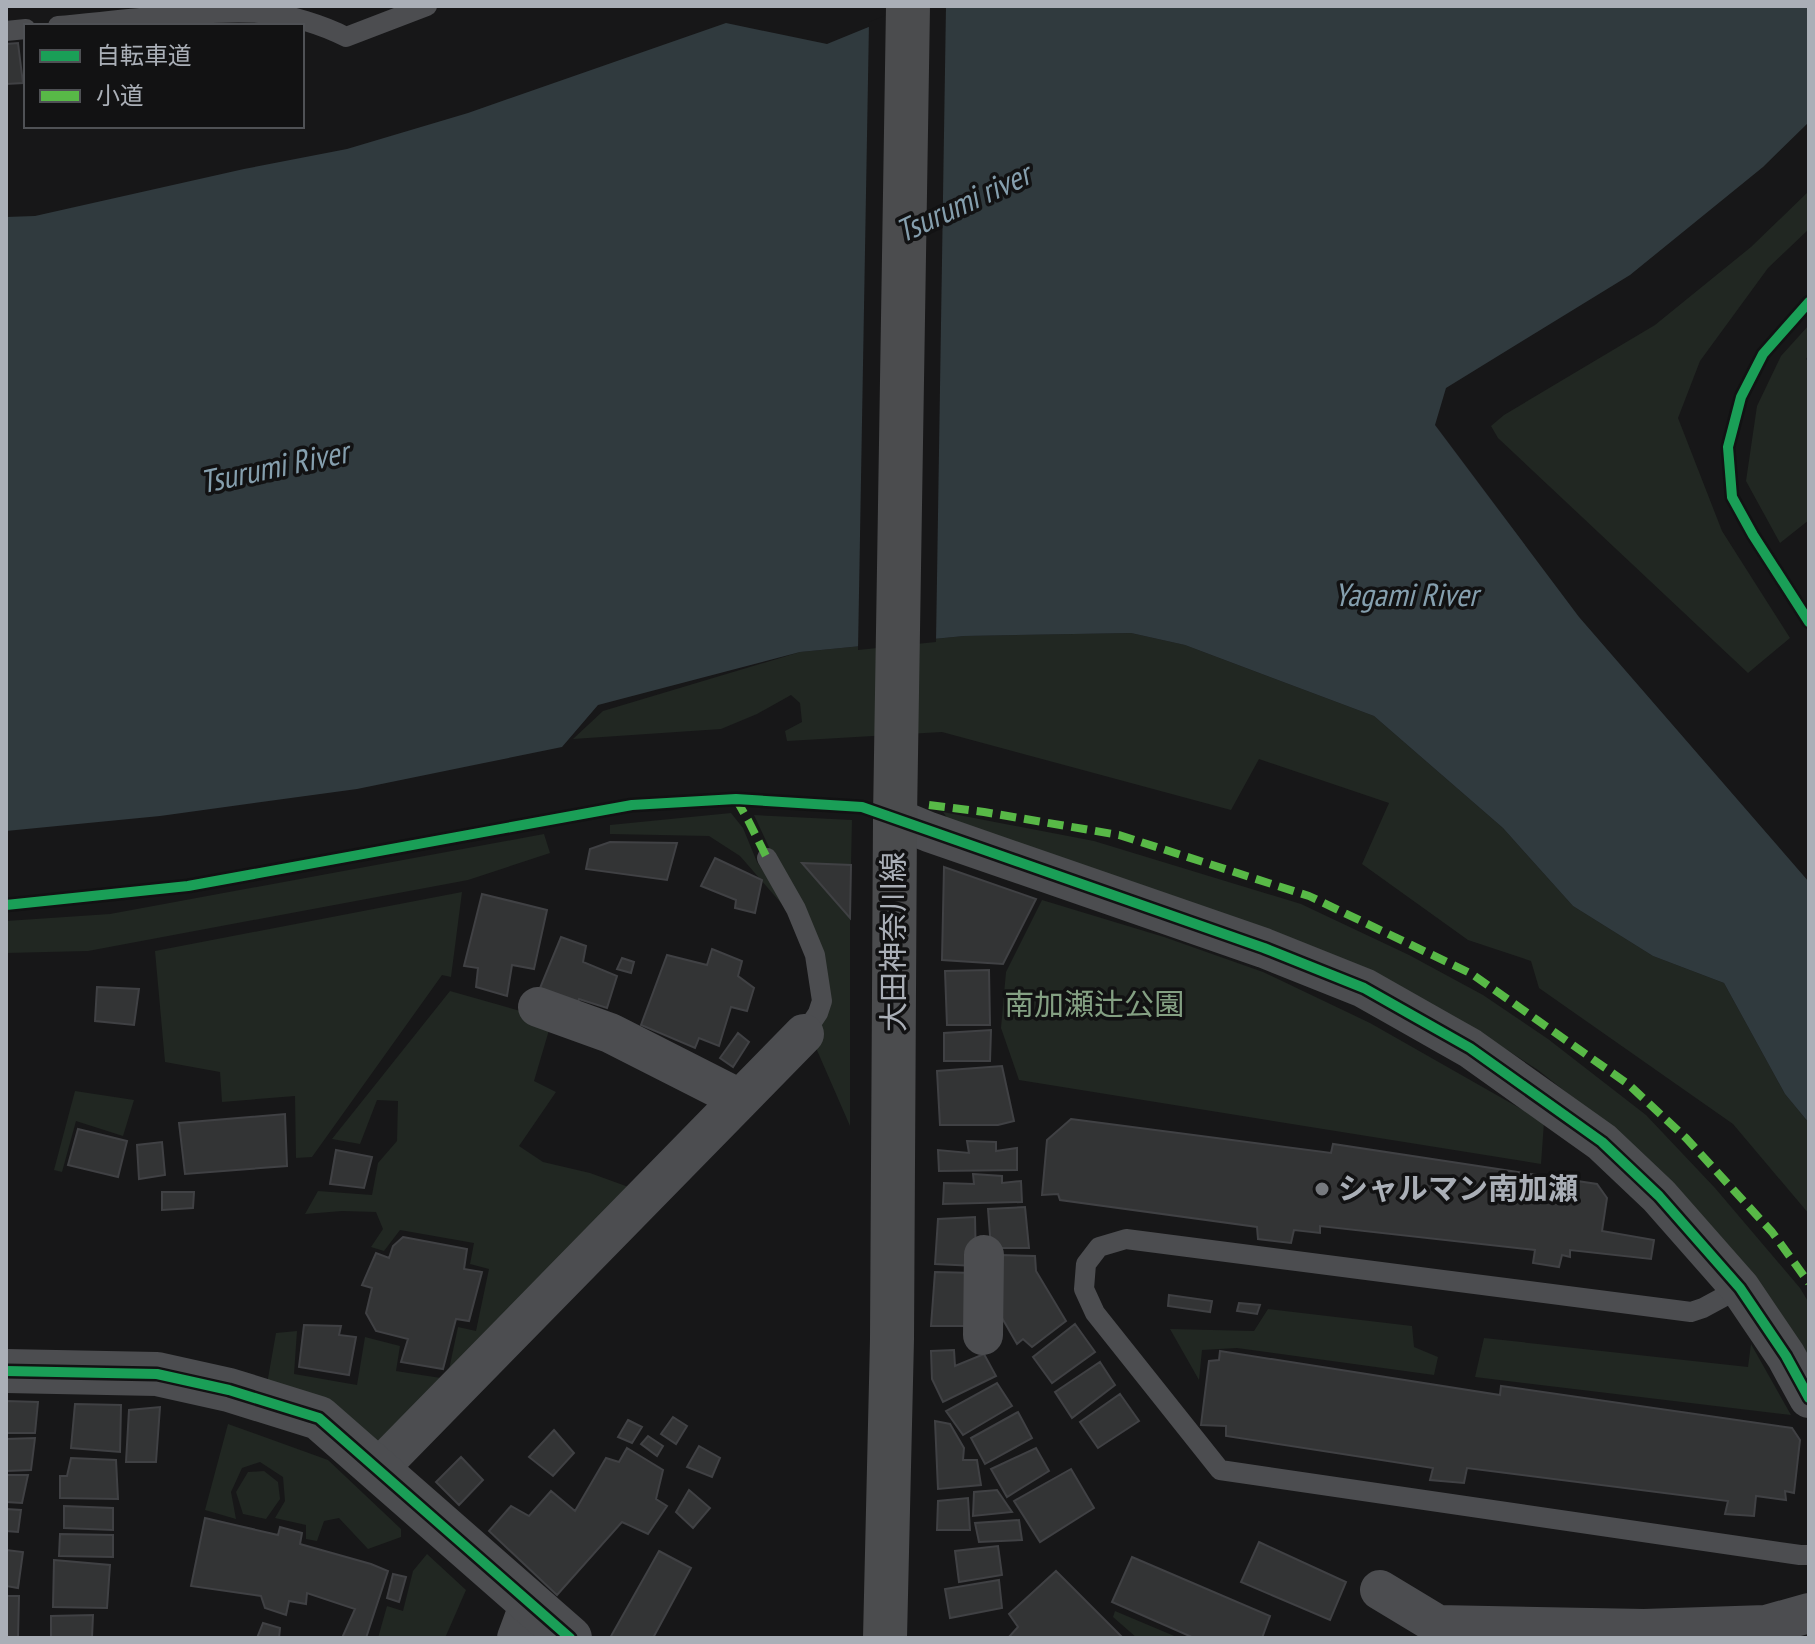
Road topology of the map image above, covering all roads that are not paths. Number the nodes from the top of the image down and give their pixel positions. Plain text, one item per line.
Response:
1 (427, 6) edge
2 (908, 6) edge
3 (81, 24) edge
4 (895, 802) junction
5 (767, 858) dead end
6 (538, 1007) dead end
7 (804, 1034) joint
8 (740, 1099) junction
9 (984, 1255) dead end
10 (1740, 1288) junction
11 (983, 1335) dead end
12 (6, 1371) edge
13 (1809, 1398) edge
14 (378, 1469) junction
15 (1809, 1555) edge
16 (1380, 1590) dead end
17 (1809, 1613) edge
18 (523, 1621) edge
19 (570, 1638) edge
20 (885, 1638) edge

1 - 3 lane
2 - 4 main road, 大田神奈川線
4 - 10 street
4 - 20 main road, 大田神奈川線
5 - 7 lane
6 - 8 street
7 - 8 street
8 - 14 street
9 - 11 street
10 - 13 street
10 - 15 lane
12 - 14 street
14 - 18 street
16 - 17 street
18 - 19 street

